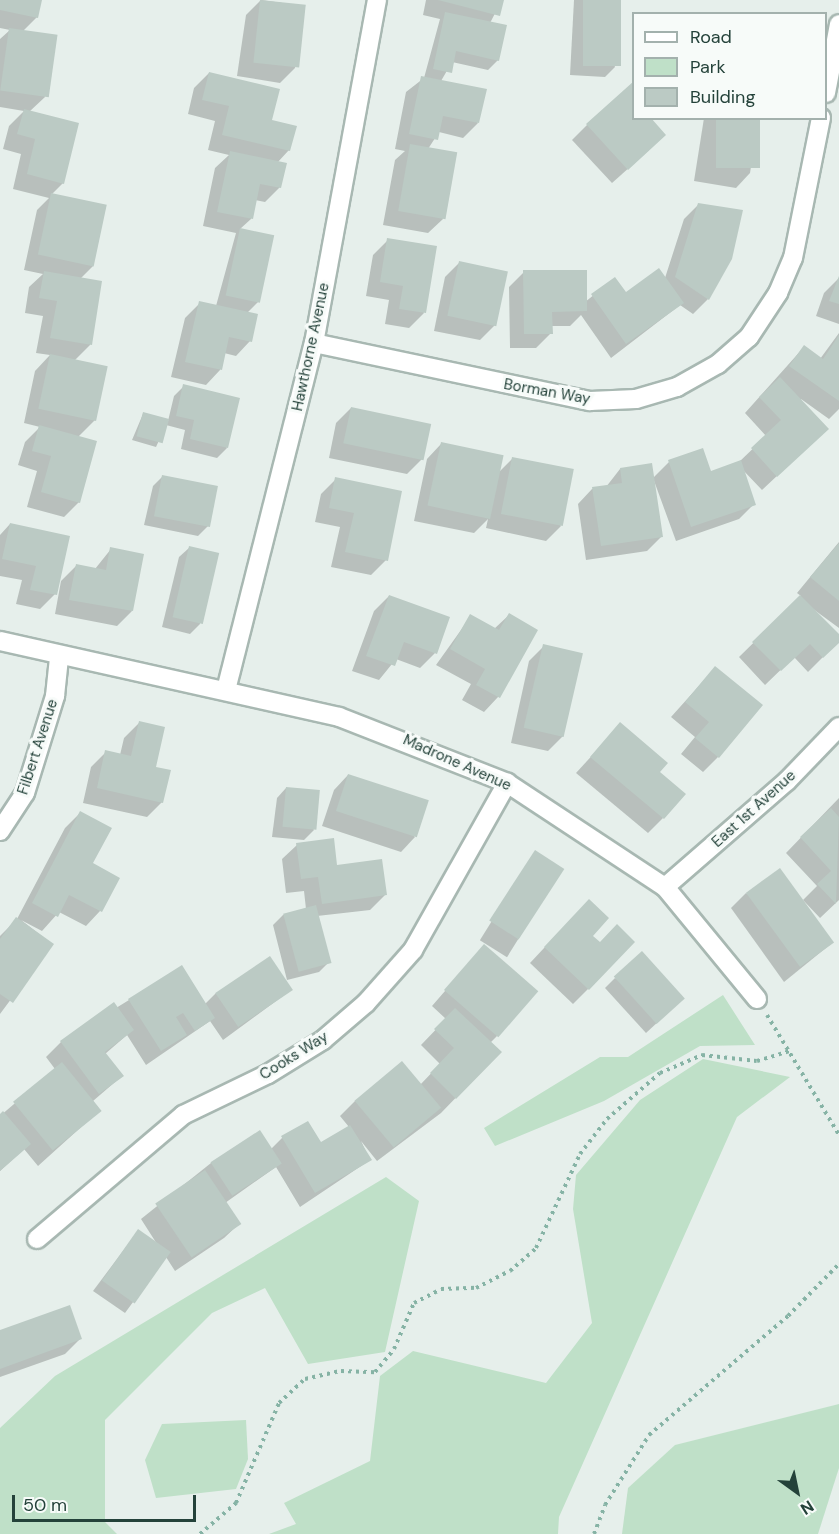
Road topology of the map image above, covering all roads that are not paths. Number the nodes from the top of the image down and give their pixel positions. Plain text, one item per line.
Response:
1 (377, 0) edge
2 (834, 32) edge
3 (827, 79) edge
4 (820, 120) edge
5 (314, 343) junction
6 (0, 641) edge
7 (59, 657) junction
8 (226, 690) junction
9 (839, 727) edge
10 (507, 783) junction
11 (0, 831) edge
12 (665, 887) junction
13 (757, 999) road end
14 (37, 1239) dead end

1 - 5 street, Hawthorne Avenue
2 - 3 street
4 - 5 street, Borman Way
5 - 8 street, Hawthorne Avenue
6 - 7 street, Madrone Avenue
7 - 8 street, Madrone Avenue
7 - 11 street, Filbert Avenue
8 - 10 street, Madrone Avenue
9 - 12 street, East 1st Avenue
10 - 12 street, Madrone Avenue
10 - 14 street, Cooks Way
12 - 13 street, Madrone Avenue

